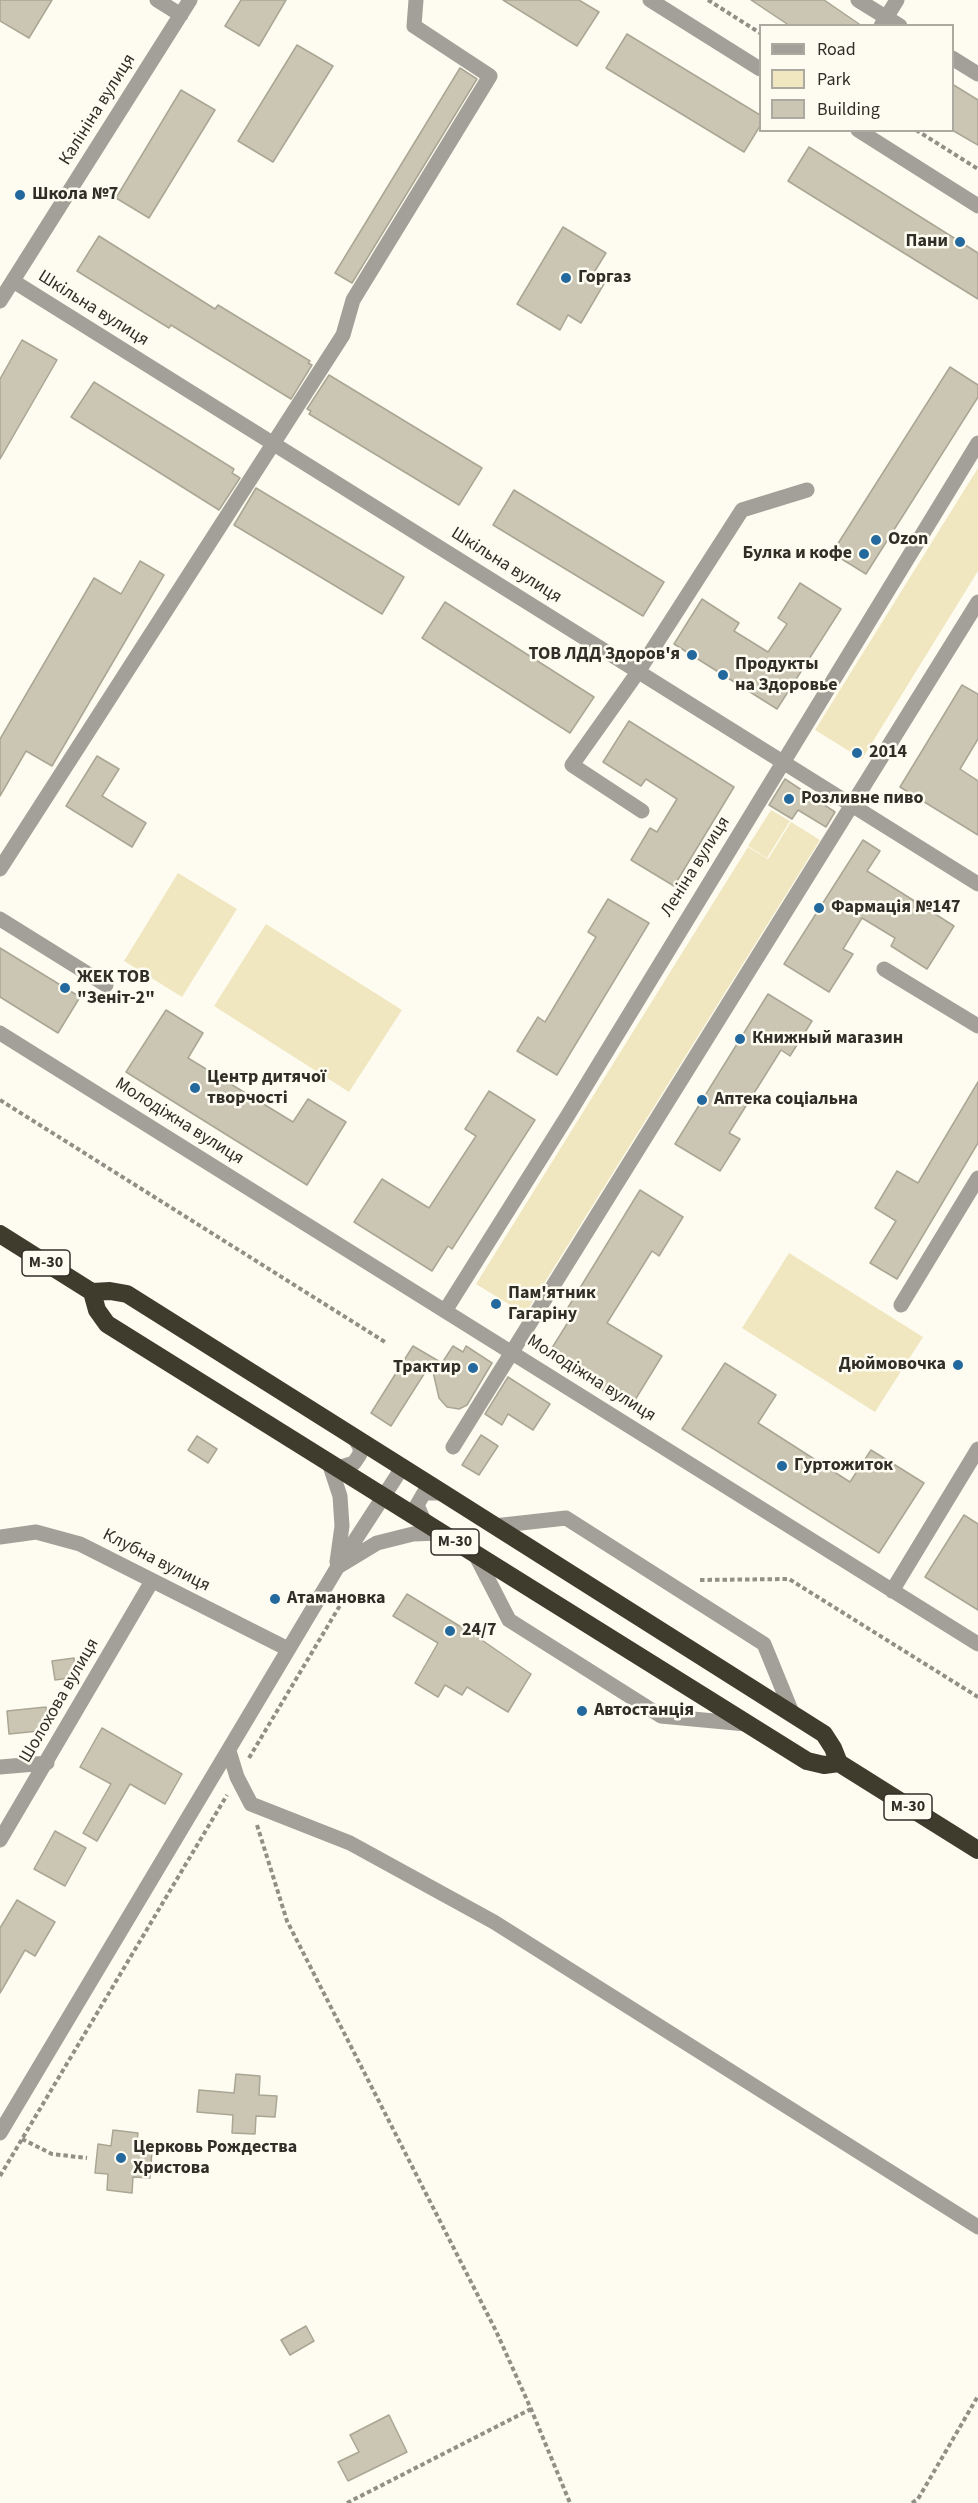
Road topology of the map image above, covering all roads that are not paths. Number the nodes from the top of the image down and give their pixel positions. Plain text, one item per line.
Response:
1 (157, 0) edge
2 (190, 0) edge
3 (416, 0) edge
4 (650, 0) edge
5 (858, 0) edge
6 (897, 0) edge
7 (181, 15) junction
8 (884, 21) edge
9 (954, 59) edge
10 (759, 68) edge
11 (978, 74) edge
12 (861, 132) edge
13 (978, 206) edge
14 (13, 282) junction
15 (0, 302) edge
16 (978, 442) edge
17 (273, 444) junction
18 (807, 490) dead end
19 (978, 602) edge
20 (638, 672) junction
21 (783, 763) junction
22 (850, 805) junction
23 (642, 811) dead end
24 (0, 869) edge
25 (978, 884) edge
26 (0, 919) edge
27 (884, 969) dead end
28 (106, 985) dead end
29 (978, 1026) edge
30 (0, 1033) edge
31 (978, 1178) edge
32 (0, 1234) edge
33 (92, 1292) junction
34 (901, 1305) dead end
35 (445, 1311) junction
36 (513, 1353) junction
37 (355, 1439) junction
38 (453, 1447) dead end
39 (978, 1449) edge
40 (333, 1465) junction
41 (402, 1468) junction
42 (442, 1493) junction
43 (383, 1496) junction
44 (494, 1526) junction
45 (433, 1528) junction
46 (0, 1537) edge
47 (476, 1556) junction
48 (337, 1568) junction
49 (152, 1581) junction
50 (892, 1590) junction
51 (978, 1644) edge
52 (288, 1649) junction
53 (792, 1715) junction
54 (746, 1724) junction
55 (229, 1751) junction
56 (46, 1763) junction
57 (839, 1764) junction
58 (0, 1767) edge
59 (0, 1840) edge
60 (978, 1850) edge
61 (0, 2133) edge
62 (978, 2227) edge

1 - 7 street
2 - 7 street, Калініна вулиця
3 - 17 street
4 - 10 street
5 - 8 street
6 - 8 street
7 - 14 street, Калініна вулиця
9 - 11 street
12 - 13 street
14 - 15 street, Калініна вулиця
14 - 17 street, Шкільна вулиця
16 - 21 street, Леніна вулиця
17 - 20 street, Шкільна вулиця
17 - 24 street
18 - 20 street
19 - 22 street
20 - 21 street, Шкільна вулиця
20 - 23 street
21 - 22 street, Шкільна вулиця
21 - 35 street, Леніна вулиця
22 - 25 street, Шкільна вулиця
22 - 36 street
26 - 28 street
27 - 29 street
30 - 35 street, Молодіжна вулиця
31 - 34 street
32 - 33 highway, М-30
33 - 37 highway, М-30
33 - 40 highway, М-30
35 - 36 street, Молодіжна вулиця
36 - 38 street
36 - 50 street, Молодіжна вулиця
37 - 40 street
37 - 41 highway, М-30
39 - 50 street
40 - 43 highway, М-30
40 - 48 street
41 - 42 highway, М-30
41 - 43 street
42 - 44 highway, М-30
42 - 45 street
43 - 45 highway, М-30
43 - 48 street
44 - 53 highway, М-30
44 - 53 street
45 - 47 highway, М-30
45 - 48 street
46 - 49 street, Клубна вулиця
47 - 54 highway, М-30
47 - 54 street
48 - 52 street
49 - 52 street, Клубна вулиця
49 - 56 street, Шолохова вулиця
50 - 51 street, Молодіжна вулиця
52 - 55 street
53 - 57 highway, М-30
54 - 57 highway, М-30
55 - 61 street
55 - 62 street
56 - 58 street
56 - 59 street, Шолохова вулиця
57 - 60 highway, М-30

